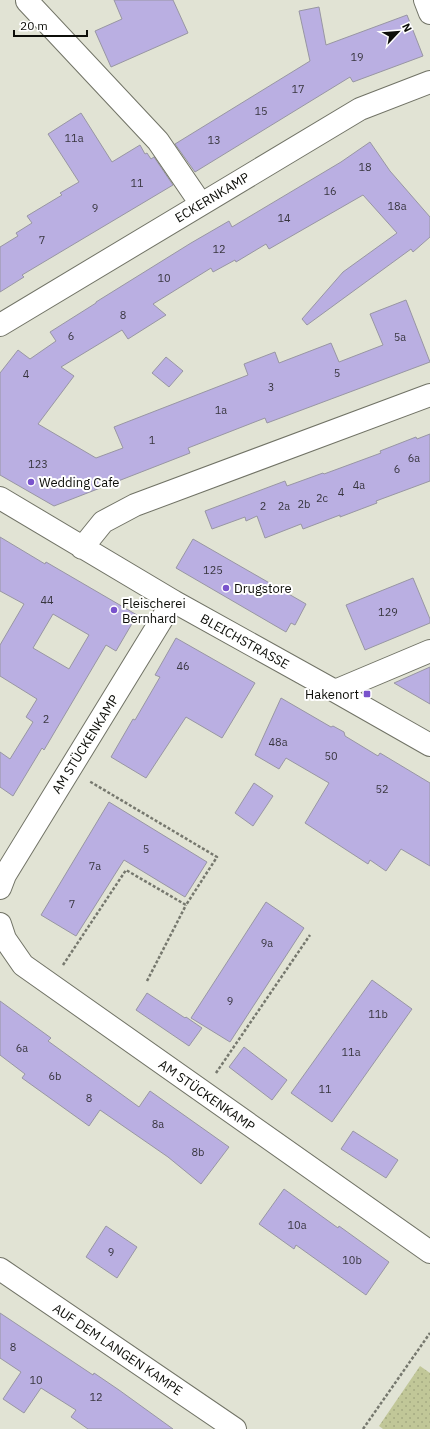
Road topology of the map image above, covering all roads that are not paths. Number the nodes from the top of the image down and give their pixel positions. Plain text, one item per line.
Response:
1 (425, 0) edge
2 (27, 1) edge
3 (430, 13) edge
4 (430, 82) edge
5 (201, 204) junction
6 (0, 326) edge
7 (430, 395) edge
8 (0, 498) edge
9 (82, 548) junction
10 (173, 601) junction
11 (430, 651) edge
12 (336, 691) junction
13 (430, 745) edge
14 (0, 888) edge
15 (0, 924) edge
16 (430, 1252) edge
17 (0, 1269) edge
18 (235, 1429) edge

1 - 3 street
2 - 5 street
4 - 5 street, ECKERNKAMP
5 - 6 street, ECKERNKAMP
7 - 9 street
8 - 9 street, BLEICHSTRASSE
9 - 10 street, BLEICHSTRASSE
10 - 12 street, BLEICHSTRASSE
10 - 14 street, AM STÜCKENKAMP
11 - 12 street
12 - 13 street, BLEICHSTRASSE
15 - 16 street, AM STÜCKENKAMP
17 - 18 street, AUF DEM LANGEN KAMPE

